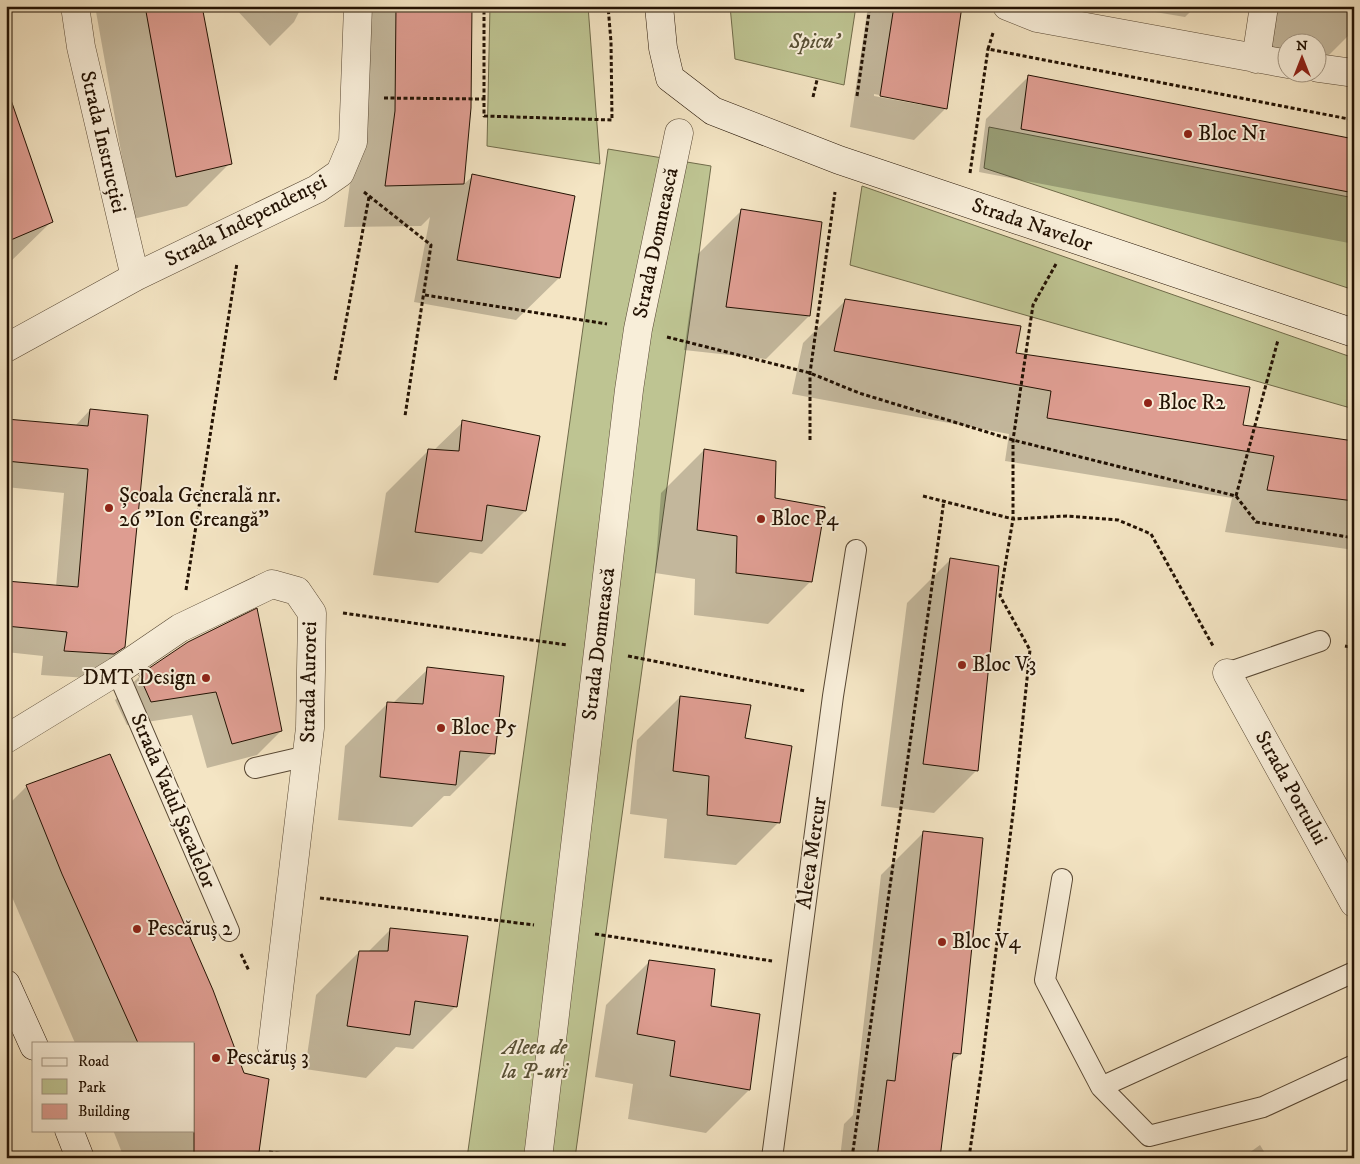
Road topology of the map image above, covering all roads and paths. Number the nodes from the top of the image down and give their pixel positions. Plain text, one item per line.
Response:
1 (75, 6) edge
2 (358, 6) edge
3 (484, 6) edge
4 (608, 6) edge
5 (659, 6) edge
6 (870, 6) edge
7 (968, 6) edge
8 (1264, 6) edge
9 (962, 7) edge
10 (1002, 15) edge
11 (988, 50) junction
12 (1256, 60) junction
13 (1278, 63) edge
14 (1328, 69) edge
15 (1354, 73) edge
16 (817, 80) dead end
17 (857, 96) dead end
18 (354, 97) junction
19 (813, 97) dead end
20 (484, 100) junction
21 (1354, 120) edge
22 (679, 133) dead end
23 (839, 160) junction
24 (340, 173) junction
25 (369, 197) junction
26 (966, 202) junction
27 (242, 225) junction
28 (1071, 238) junction
29 (135, 276) junction
30 (1285, 310) junction
31 (1354, 333) edge
32 (6, 348) edge
33 (810, 373) junction
34 (336, 380) dead end
35 (405, 416) dead end
36 (810, 440) dead end
37 (1013, 440) junction
38 (923, 496) dead end
39 (1236, 496) junction
40 (944, 500) junction
41 (1013, 518) junction
42 (1354, 538) edge
43 (856, 550) dead end
44 (180, 628) junction
45 (1320, 641) dead end
46 (117, 671) junction
47 (1227, 673) junction
48 (6, 739) edge
49 (307, 756) junction
50 (255, 768) dead end
51 (1062, 879) dead end
52 (1354, 903) edge
53 (229, 932) dead end
54 (1354, 972) edge
55 (6, 984) edge
56 (32, 1042) edge
57 (272, 1048) dead end
58 (1354, 1065) edge
59 (1101, 1088) junction
60 (70, 1132) edge
61 (269, 1152) dead end
62 (294, 1156) edge
63 (80, 1158) edge
64 (321, 1158) edge
65 (538, 1158) edge
66 (772, 1158) edge
67 (852, 1158) edge
68 (969, 1158) edge

1 - 29 street, Strada Instrucției
2 - 18 street, Strada Independenței
3 - 20 path
4 - 20 path
5 - 23 street, Strada Navelor
6 - 17 path
7 - 9 path
8 - 12 street
10 - 11 path
10 - 12 street
11 - 21 path
11 - 26 path
12 - 13 street
14 - 15 street
16 - 19 path
18 - 20 path
18 - 24 street, Strada Independenței
22 - 65 street, Strada Domnească
23 - 26 street, Strada Navelor
23 - 33 path
24 - 25 path
24 - 27 street, Strada Independenței
25 - 34 path
25 - 35 path
26 - 28 street, Strada Navelor
27 - 29 street, Strada Independenței
27 - 44 path
28 - 30 street, Strada Navelor
28 - 37 path
29 - 32 street, Strada Independenței
30 - 31 street, Strada Navelor
30 - 39 path
33 - 36 path
33 - 37 path
37 - 39 path
37 - 41 path
38 - 40 path
39 - 42 path
40 - 41 path
40 - 67 path
41 - 47 path
41 - 68 path
43 - 66 lane, Aleea Mercur
44 - 46 street, Strada Aurorei
44 - 49 street, Strada Aurorei
45 - 47 lane
46 - 48 street, Strada Aurorei
46 - 53 lane, Strada Vadul Șacalelor
47 - 52 street, Strada Portului
49 - 50 lane
49 - 57 street, Strada Aurorei
51 - 59 lane
54 - 59 lane
55 - 56 street
58 - 59 lane
60 - 63 street
61 - 62 path
62 - 64 path

